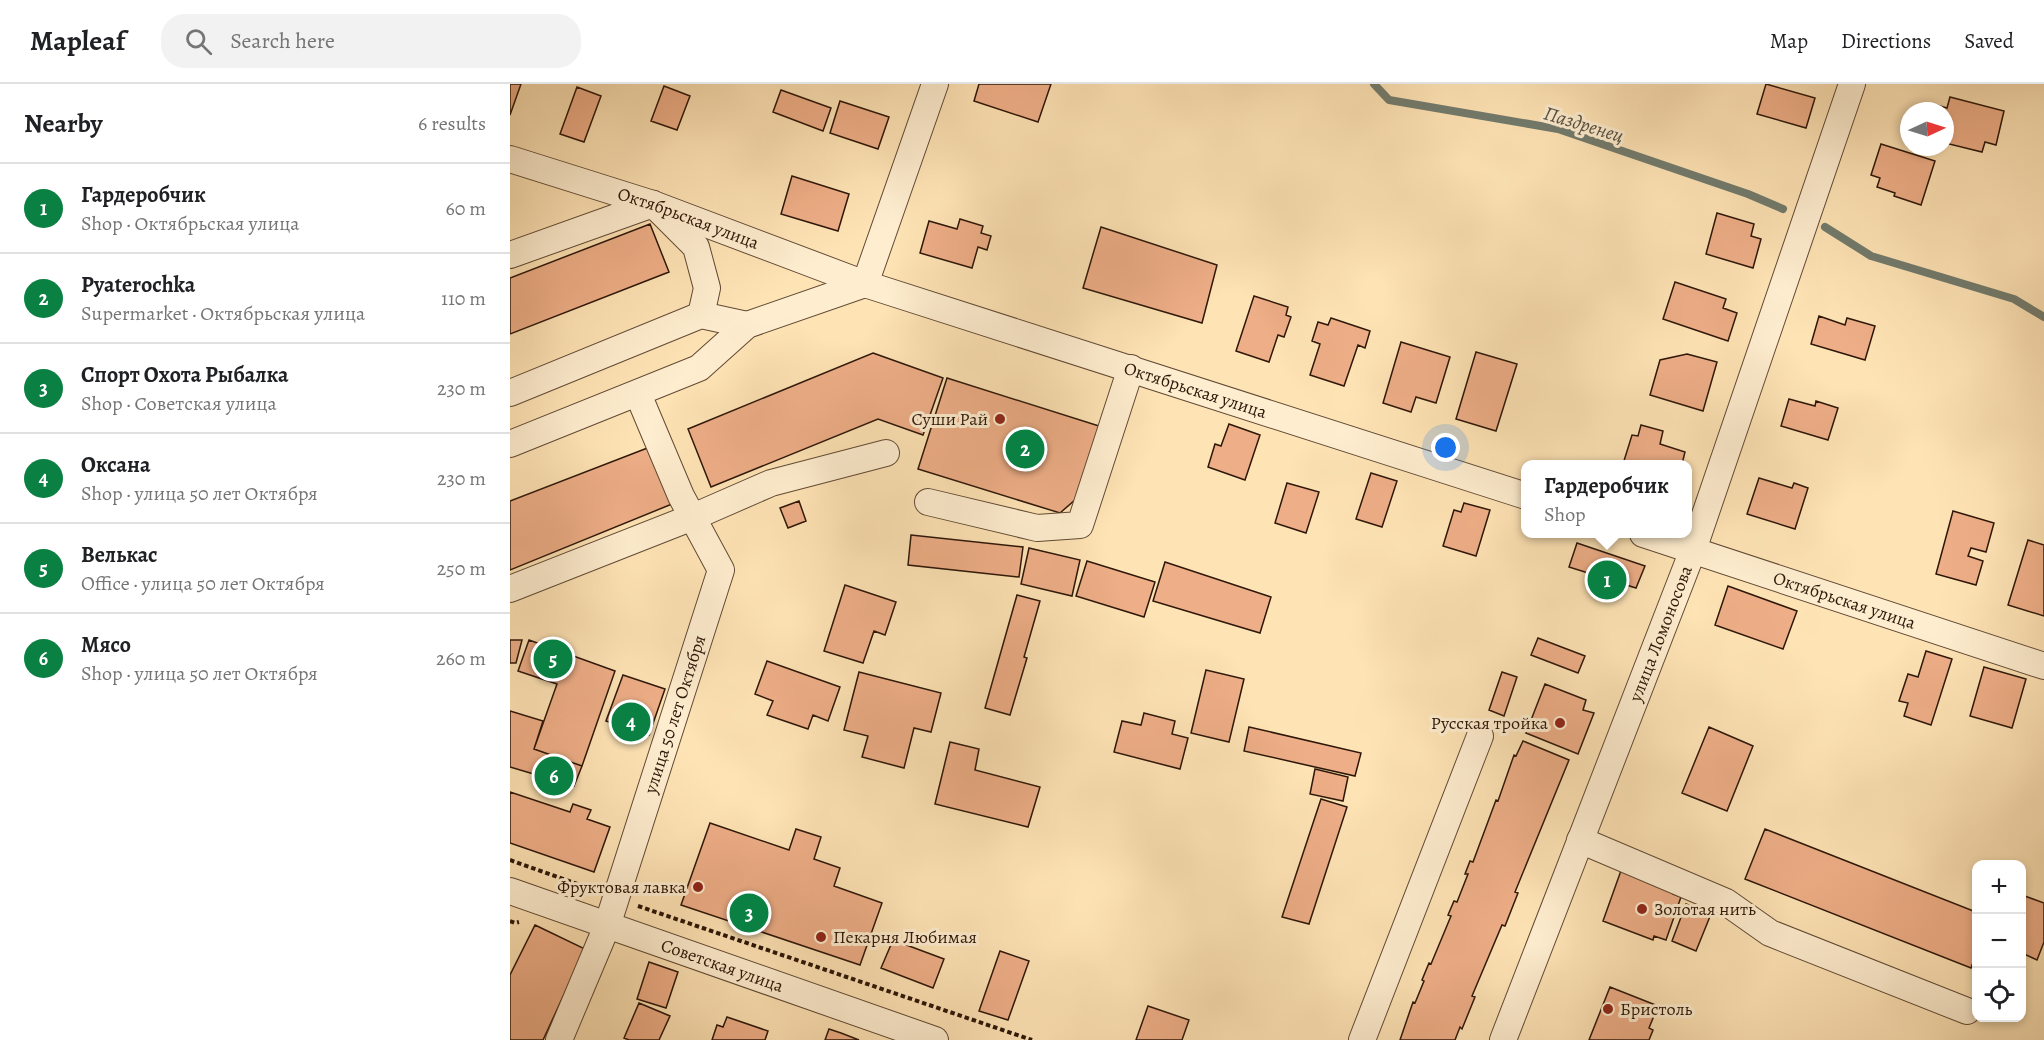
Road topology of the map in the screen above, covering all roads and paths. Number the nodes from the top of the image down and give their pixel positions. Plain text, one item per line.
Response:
1 (936, 84) edge
2 (1852, 84) edge
3 (510, 159) edge
4 (653, 204) junction
5 (510, 255) edge
6 (865, 284) junction
7 (701, 315) junction
8 (747, 325) junction
9 (1131, 368) junction
10 (510, 393) edge
11 (638, 394) junction
12 (510, 444) edge
13 (886, 453) dead end
14 (1521, 494) edge
15 (928, 502) dead end
16 (693, 517) junction
17 (1656, 538) edge
18 (1693, 550) junction
19 (510, 588) edge
20 (2044, 666) edge
21 (1480, 736) dead end
22 (1580, 840) junction
23 (510, 860) edge
24 (510, 891) edge
25 (616, 898) junction
26 (607, 926) junction
27 (1967, 1011) dead end
28 (885, 1031) edge
29 (559, 1040) edge
30 (935, 1040) edge
31 (1032, 1040) edge
32 (1362, 1040) edge
33 (1503, 1040) edge

1 - 6 street
2 - 18 street, улица Ломоносова
3 - 4 street, Октябрьская улица
4 - 5 street
4 - 6 street, Октябрьская улица
4 - 7 street
6 - 8 street
6 - 9 street, Октябрьская улица
7 - 8 street
7 - 10 street
8 - 11 street
9 - 14 street, Октябрьская улица
9 - 15 street
11 - 12 street
11 - 16 street, улица 50 лет Октября
13 - 16 street
16 - 19 street
16 - 25 street, улица 50 лет Октября
17 - 18 street, Октябрьская улица
18 - 20 street, Октябрьская улица
18 - 22 street, улица Ломоносова
21 - 32 street
22 - 27 street
22 - 33 street, улица Ломоносова
23 - 25 path
24 - 26 street, Советская улица
25 - 26 street, улица 50 лет Октября
25 - 31 path
26 - 28 street, Советская улица
26 - 29 street, улица 50 лет Октября
28 - 30 street, Советская улица

